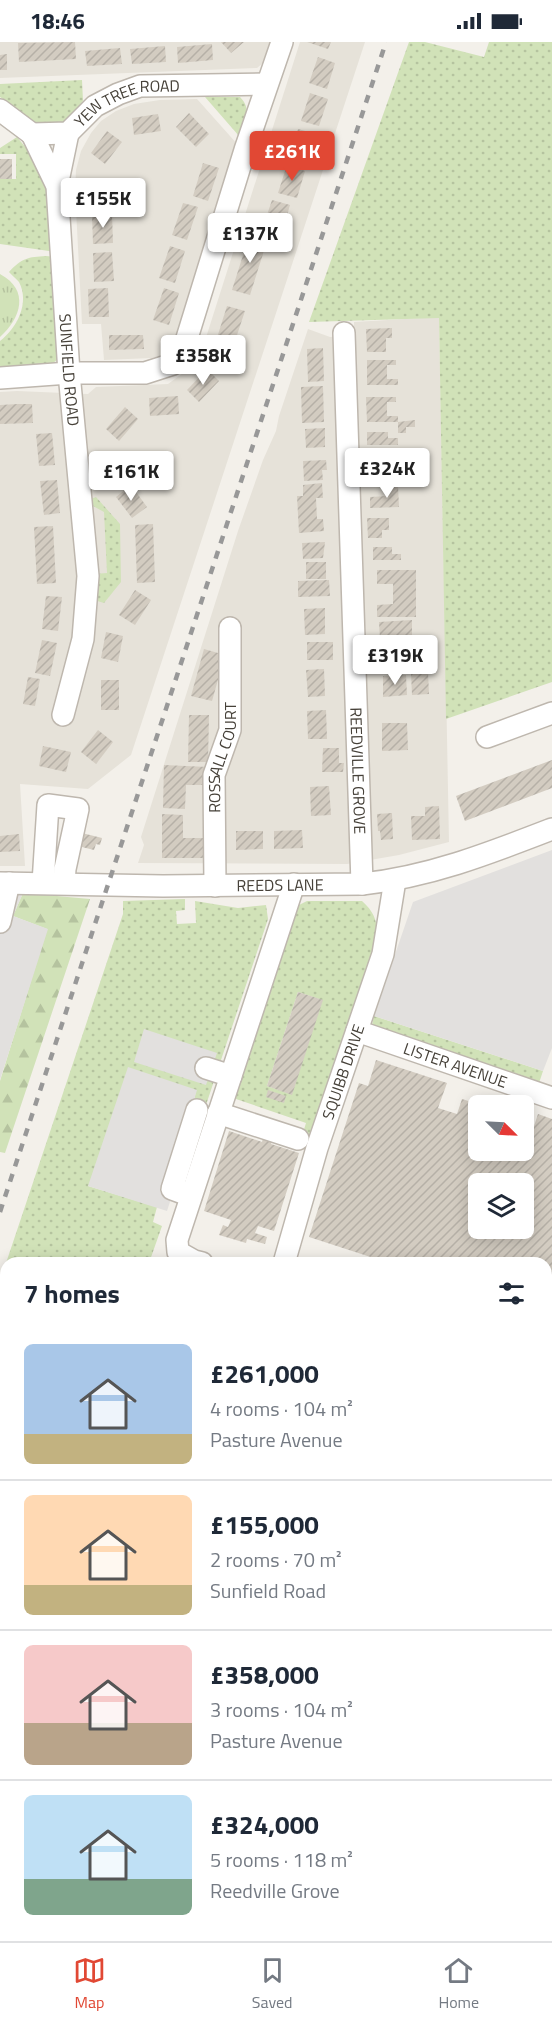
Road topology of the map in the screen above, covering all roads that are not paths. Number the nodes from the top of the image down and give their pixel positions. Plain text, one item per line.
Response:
1 (282, 42) edge
2 (267, 84) junction
3 (0, 110) edge
4 (68, 133) junction
5 (32, 134) junction
6 (57, 186) junction
7 (344, 333) dead end
8 (69, 373) junction
9 (0, 378) edge
10 (230, 628) dead end
11 (552, 713) edge
12 (63, 715) dead end
13 (487, 737) dead end
14 (552, 829) edge
15 (395, 880) junction
16 (5, 883) edge
17 (43, 883) junction
18 (64, 883) junction
19 (363, 884) junction
20 (294, 885) junction
21 (215, 886) junction
22 (0, 922) edge
23 (357, 1031) junction
24 (206, 1068) dead end
25 (231, 1076) junction
26 (552, 1098) edge
27 (206, 1112) junction
28 (298, 1139) dead end
29 (187, 1257) edge
30 (286, 1257) edge

1 - 2 street
2 - 4 street, YEW TREE ROAD
2 - 8 street
3 - 5 street
4 - 5 street, YEW TREE ROAD
4 - 6 street
5 - 6 street, SUNFIELD ROAD
6 - 8 street, SUNFIELD ROAD
7 - 19 street, REEDVILLE GROVE
8 - 9 street
8 - 12 street, SUNFIELD ROAD
10 - 21 street, ROSSALL COURT
11 - 13 street
14 - 15 street, REEDS LANE
15 - 19 street, REEDS LANE
15 - 23 street, SQUIBB DRIVE
16 - 17 street, REEDS LANE
16 - 22 street
17 - 18 street, REEDS LANE
17 - 18 street
18 - 21 street, REEDS LANE
19 - 20 street, REEDS LANE
20 - 21 street, REEDS LANE
20 - 25 street
23 - 26 street, LISTER AVENUE
23 - 30 street, SQUIBB DRIVE
24 - 25 street
25 - 27 street
27 - 28 street
27 - 29 street

